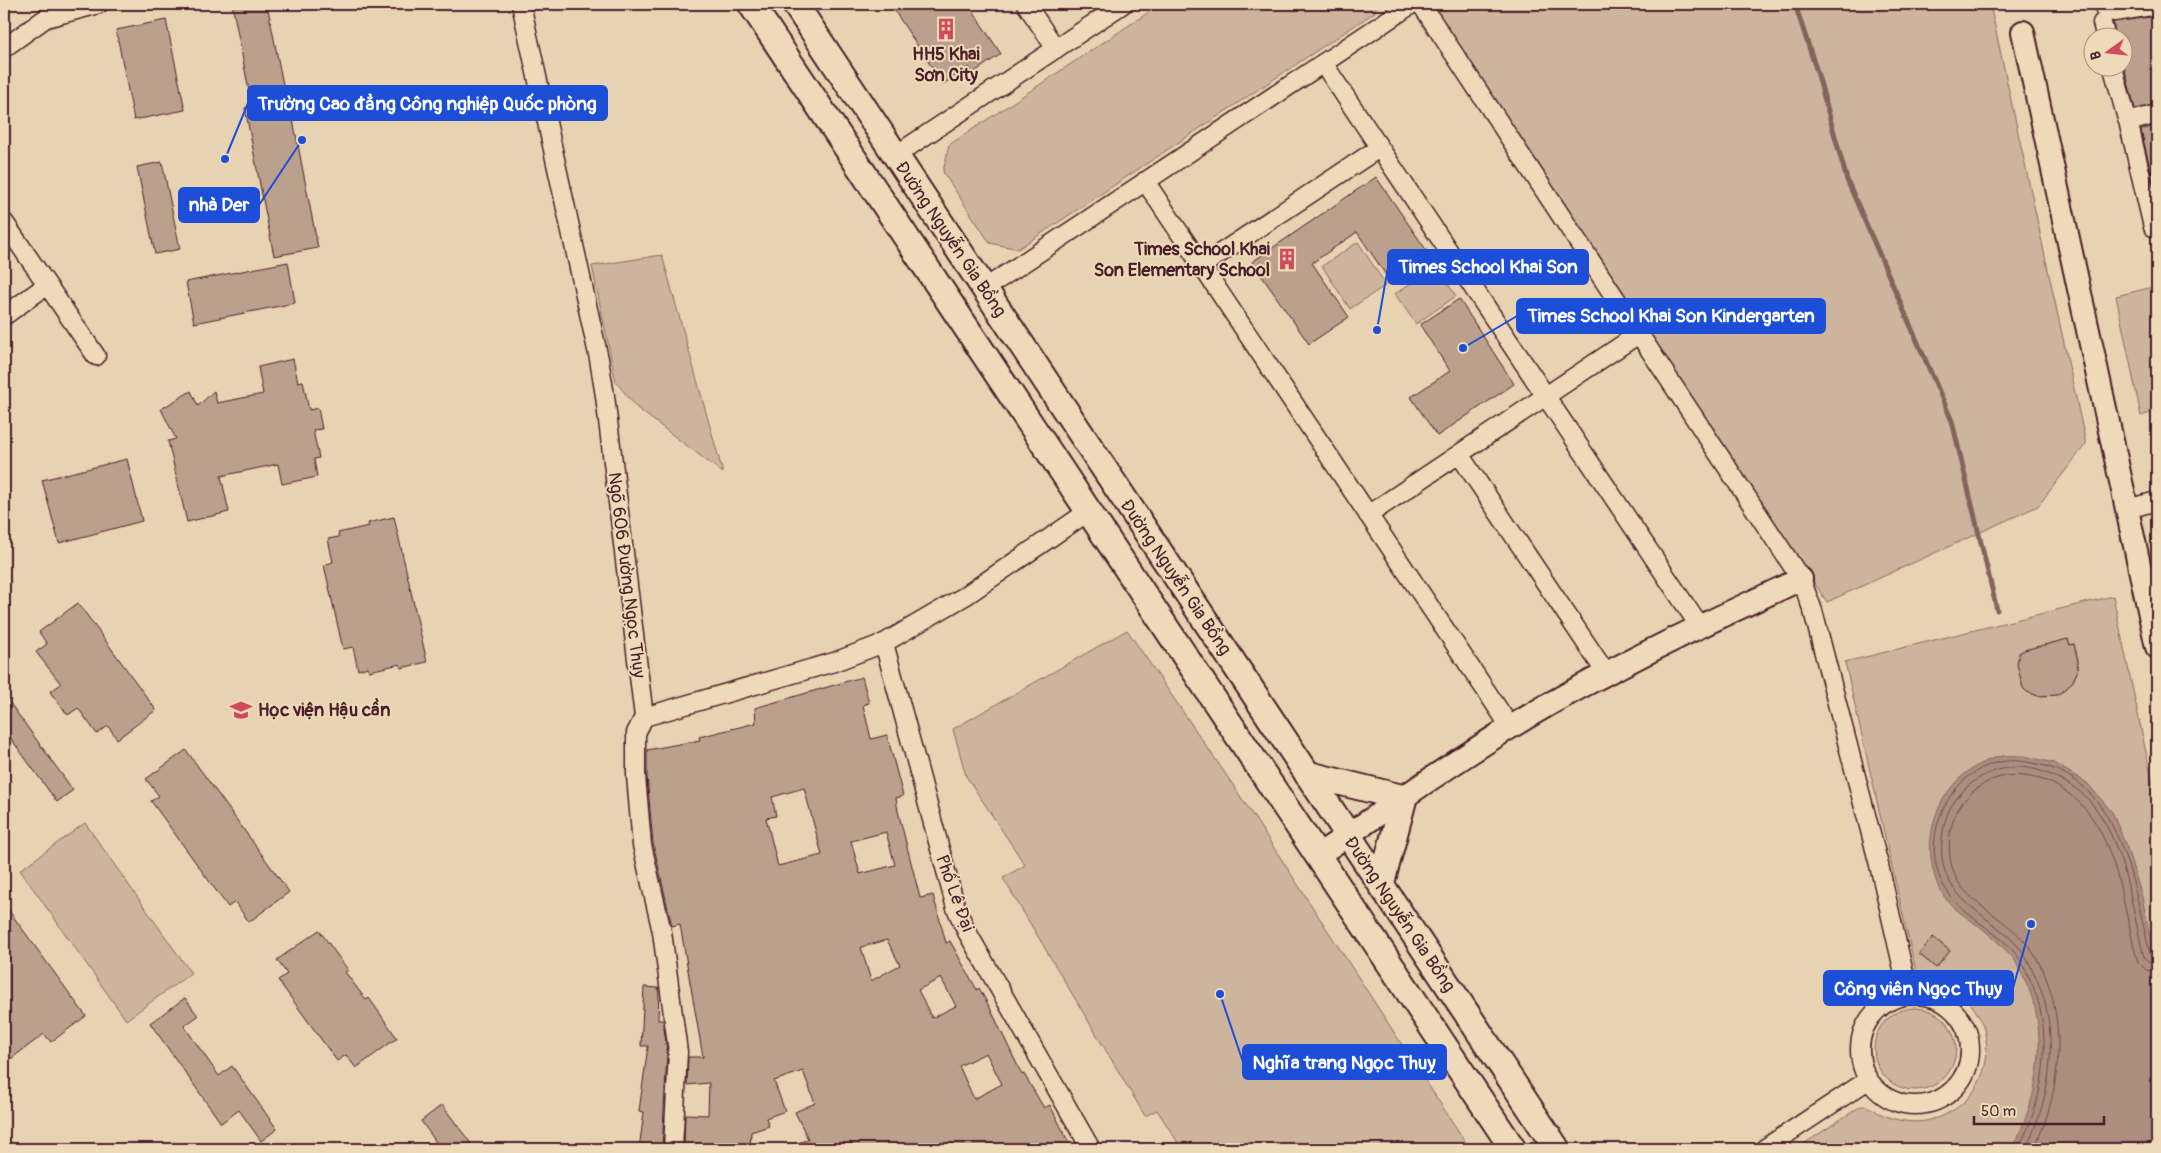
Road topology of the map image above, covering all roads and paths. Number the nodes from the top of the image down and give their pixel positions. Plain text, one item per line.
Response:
1 (99, 4) edge
2 (521, 4) edge
3 (751, 4) edge
4 (795, 4) edge
5 (1026, 4) edge
6 (1123, 4) edge
7 (1412, 4) edge
8 (1421, 4) edge
9 (2157, 5) edge
10 (44, 11) edge
11 (2104, 24) edge
12 (2023, 32) dead end
13 (4, 48) edge
14 (1056, 49) junction
15 (1323, 63) junction
16 (2117, 78) edge
17 (2157, 114) edge
18 (2132, 121) junction
19 (1379, 148) junction
20 (896, 156) junction
21 (865, 176) junction
22 (1145, 182) junction
23 (4, 222) edge
24 (2154, 227) dead end
25 (1201, 266) junction
26 (47, 285) junction
27 (984, 289) junction
28 (954, 309) junction
29 (4, 316) edge
30 (1640, 333) junction
31 (96, 356) dead end
32 (1546, 396) junction
33 (1459, 454) junction
34 (2157, 501) edge
35 (2127, 509) junction
36 (1089, 511) junction
37 (1368, 515) junction
38 (1801, 579) junction
39 (1700, 627) junction
40 (884, 643) junction
41 (2157, 647) edge
42 (1606, 674) junction
43 (644, 717) junction
44 (1511, 728) junction
45 (1307, 774) junction
46 (1404, 798) junction
47 (1348, 835) junction
48 (1318, 855) junction
49 (1381, 886) junction
50 (1909, 995) junction
51 (1868, 1080) junction
52 (673, 1149) edge
53 (1091, 1149) edge
54 (1513, 1149) edge
55 (1557, 1149) edge
56 (1764, 1149) edge

1 - 10 street
2 - 43 street, Ngõ 606 Đường Ngọc Thụy
3 - 21 main road, Đường Nguyễn Gia Bồng
4 - 20 main road, Đường Nguyễn Gia Bồng
5 - 14 street
6 - 14 street
7 - 15 street
8 - 30 street
9 - 11 street
10 - 13 street
12 - 35 street
14 - 20 street
15 - 19 street
15 - 22 street
16 - 18 street
17 - 18 street
18 - 24 street
19 - 25 street
19 - 32 street
20 - 21 main road
20 - 27 main road, Đường Nguyễn Gia Bồng
21 - 28 main road, Đường Nguyễn Gia Bồng
22 - 25 street
22 - 27 street
23 - 26 street
25 - 37 street
26 - 29 street
26 - 31 street
27 - 28 main road
27 - 45 main road, Đường Nguyễn Gia Bồng
28 - 36 main road, Đường Nguyễn Gia Bồng
30 - 32 street
30 - 38 street
32 - 33 street
32 - 39 street
33 - 37 street
33 - 42 street
34 - 35 street
35 - 41 street
36 - 40 street
36 - 48 main road, Đường Nguyễn Gia Bồng
37 - 44 street
38 - 39 street
38 - 50 street
39 - 42 street
40 - 43 street
40 - 53 street, Phố Lê Đại
42 - 44 street
43 - 52 street, Ngõ 606 Đường Ngọc Thụy
44 - 46 street
45 - 46 main road
45 - 47 main road, Đường Nguyễn Gia Bồng
46 - 47 street
46 - 49 main road
47 - 48 street
47 - 49 main road, Đường Nguyễn Gia Bồng
48 - 54 main road, Đường Nguyễn Gia Bồng
49 - 55 main road, Đường Nguyễn Gia Bồng
50 - 51 street
50 - 51 street
51 - 56 street

